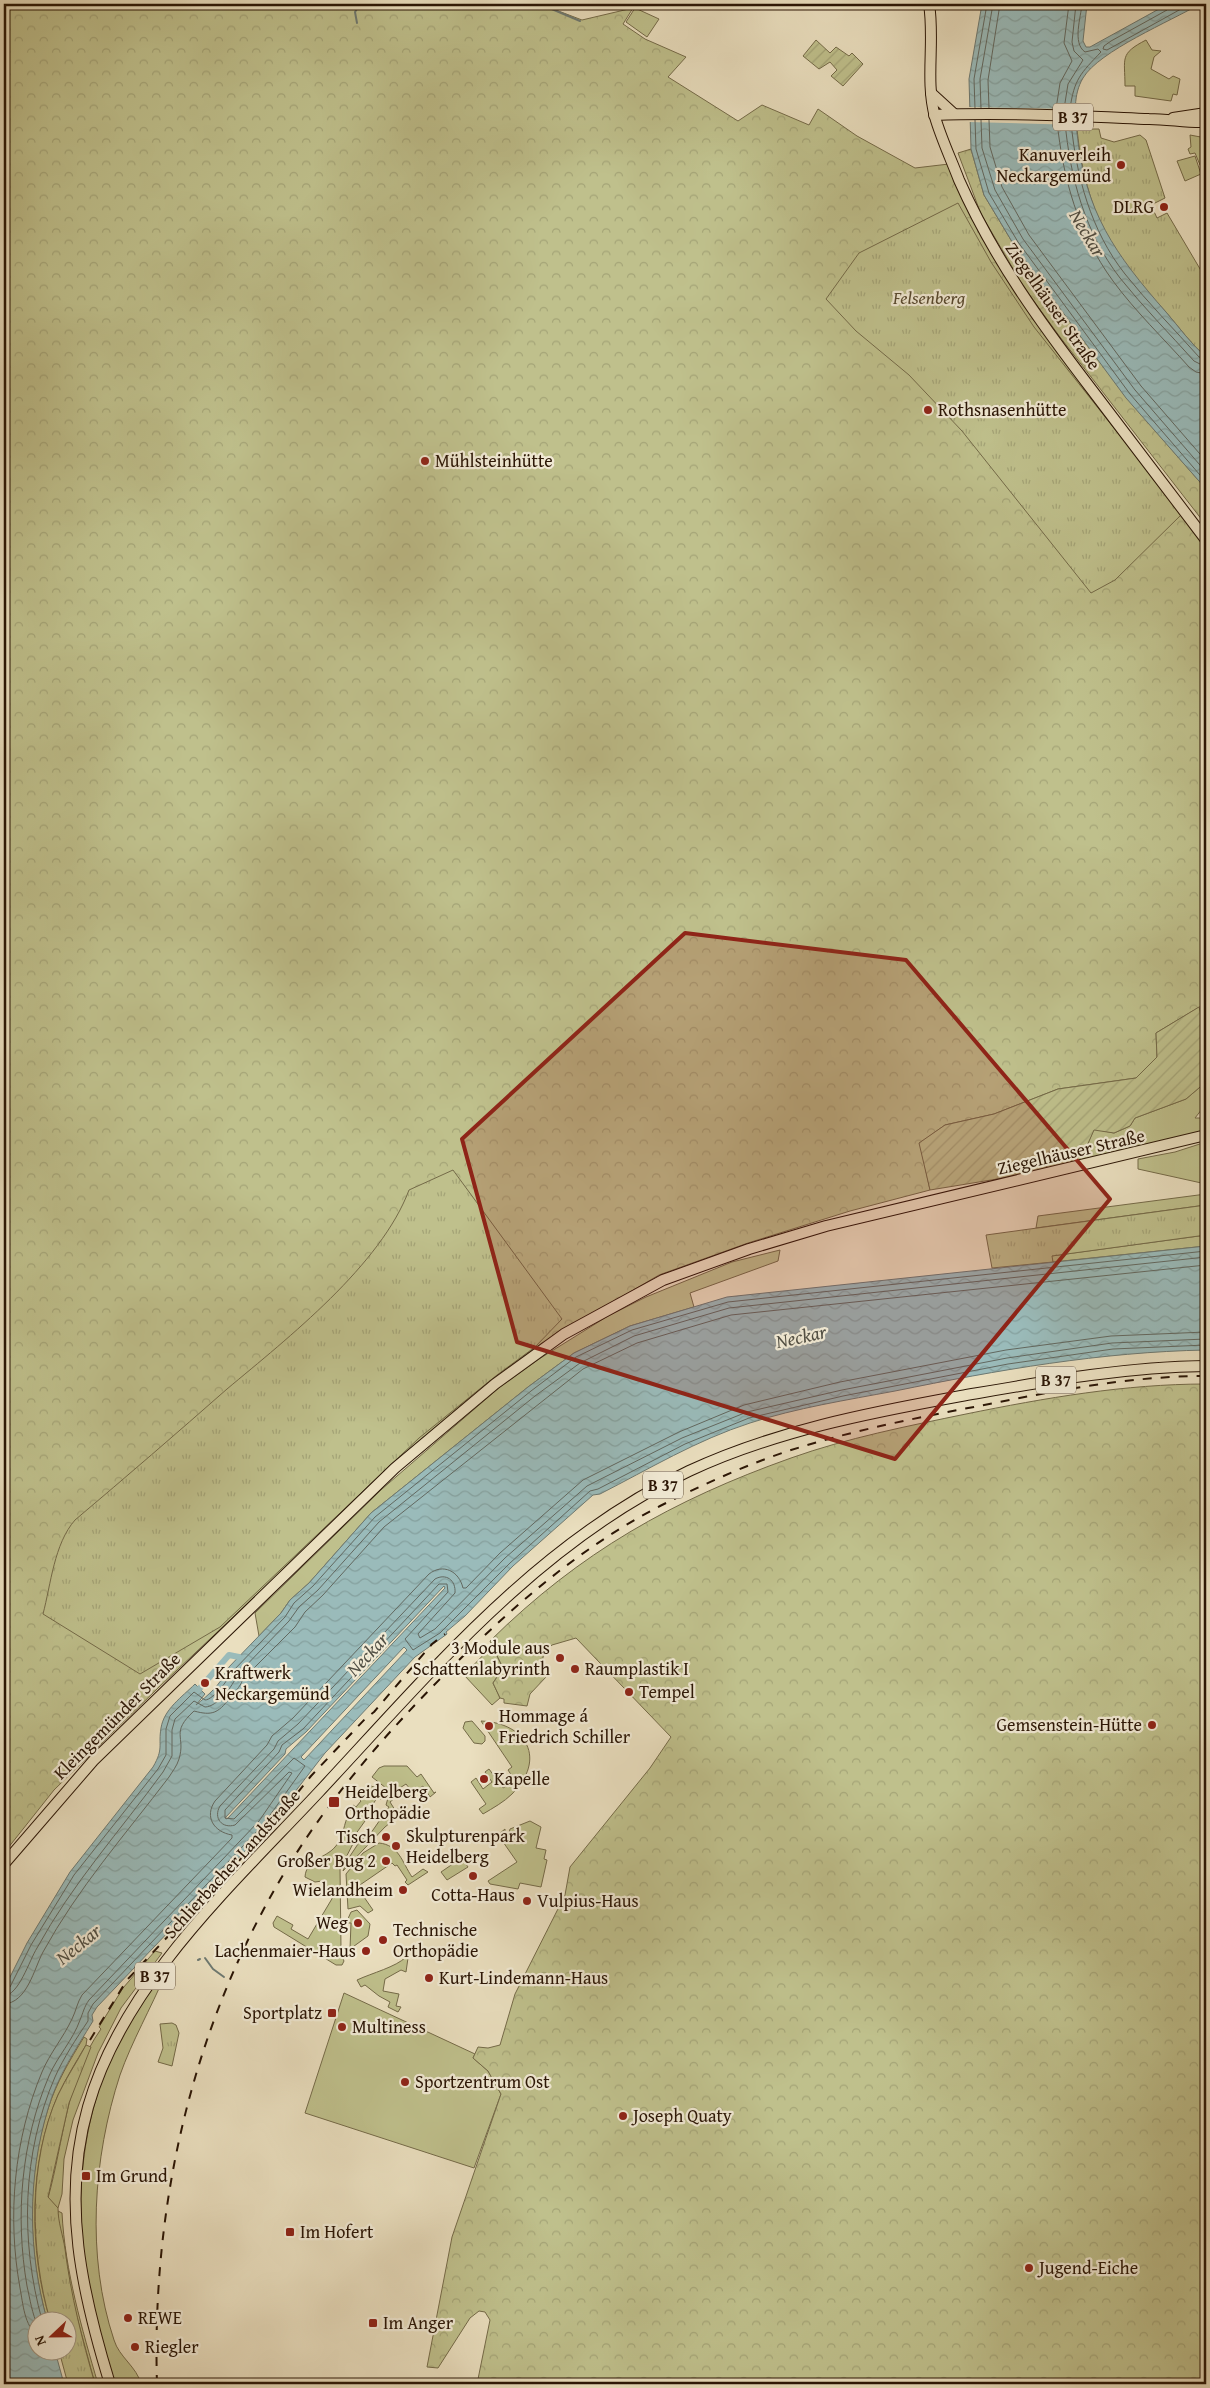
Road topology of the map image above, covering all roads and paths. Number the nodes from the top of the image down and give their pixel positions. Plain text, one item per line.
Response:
1 (929, 4) edge
2 (931, 93) junction
3 (1206, 113) edge
4 (955, 114) junction
5 (934, 115) junction
6 (1166, 119) junction
7 (1206, 122) edge
8 (941, 135) junction
9 (1206, 540) edge
10 (1206, 1135) edge
11 (1206, 1366) edge
12 (261, 1598) joint
13 (4, 1864) edge
14 (110, 2384) edge

1 - 2 main road, Ziegelhäuser Straße
2 - 4 main road
2 - 5 main road, Ziegelhäuser Straße
3 - 6 main road, B 37
4 - 5 main road, B 37
4 - 6 main road, B 37
4 - 8 main road
5 - 8 main road, Ziegelhäuser Straße
6 - 7 main road, B 37
8 - 9 main road, Ziegelhäuser Straße
10 - 12 main road, Ziegelhäuser Straße
11 - 14 main road, Schlierbacher Landstraße / B 37
12 - 13 main road, Kleingemünder Straße

